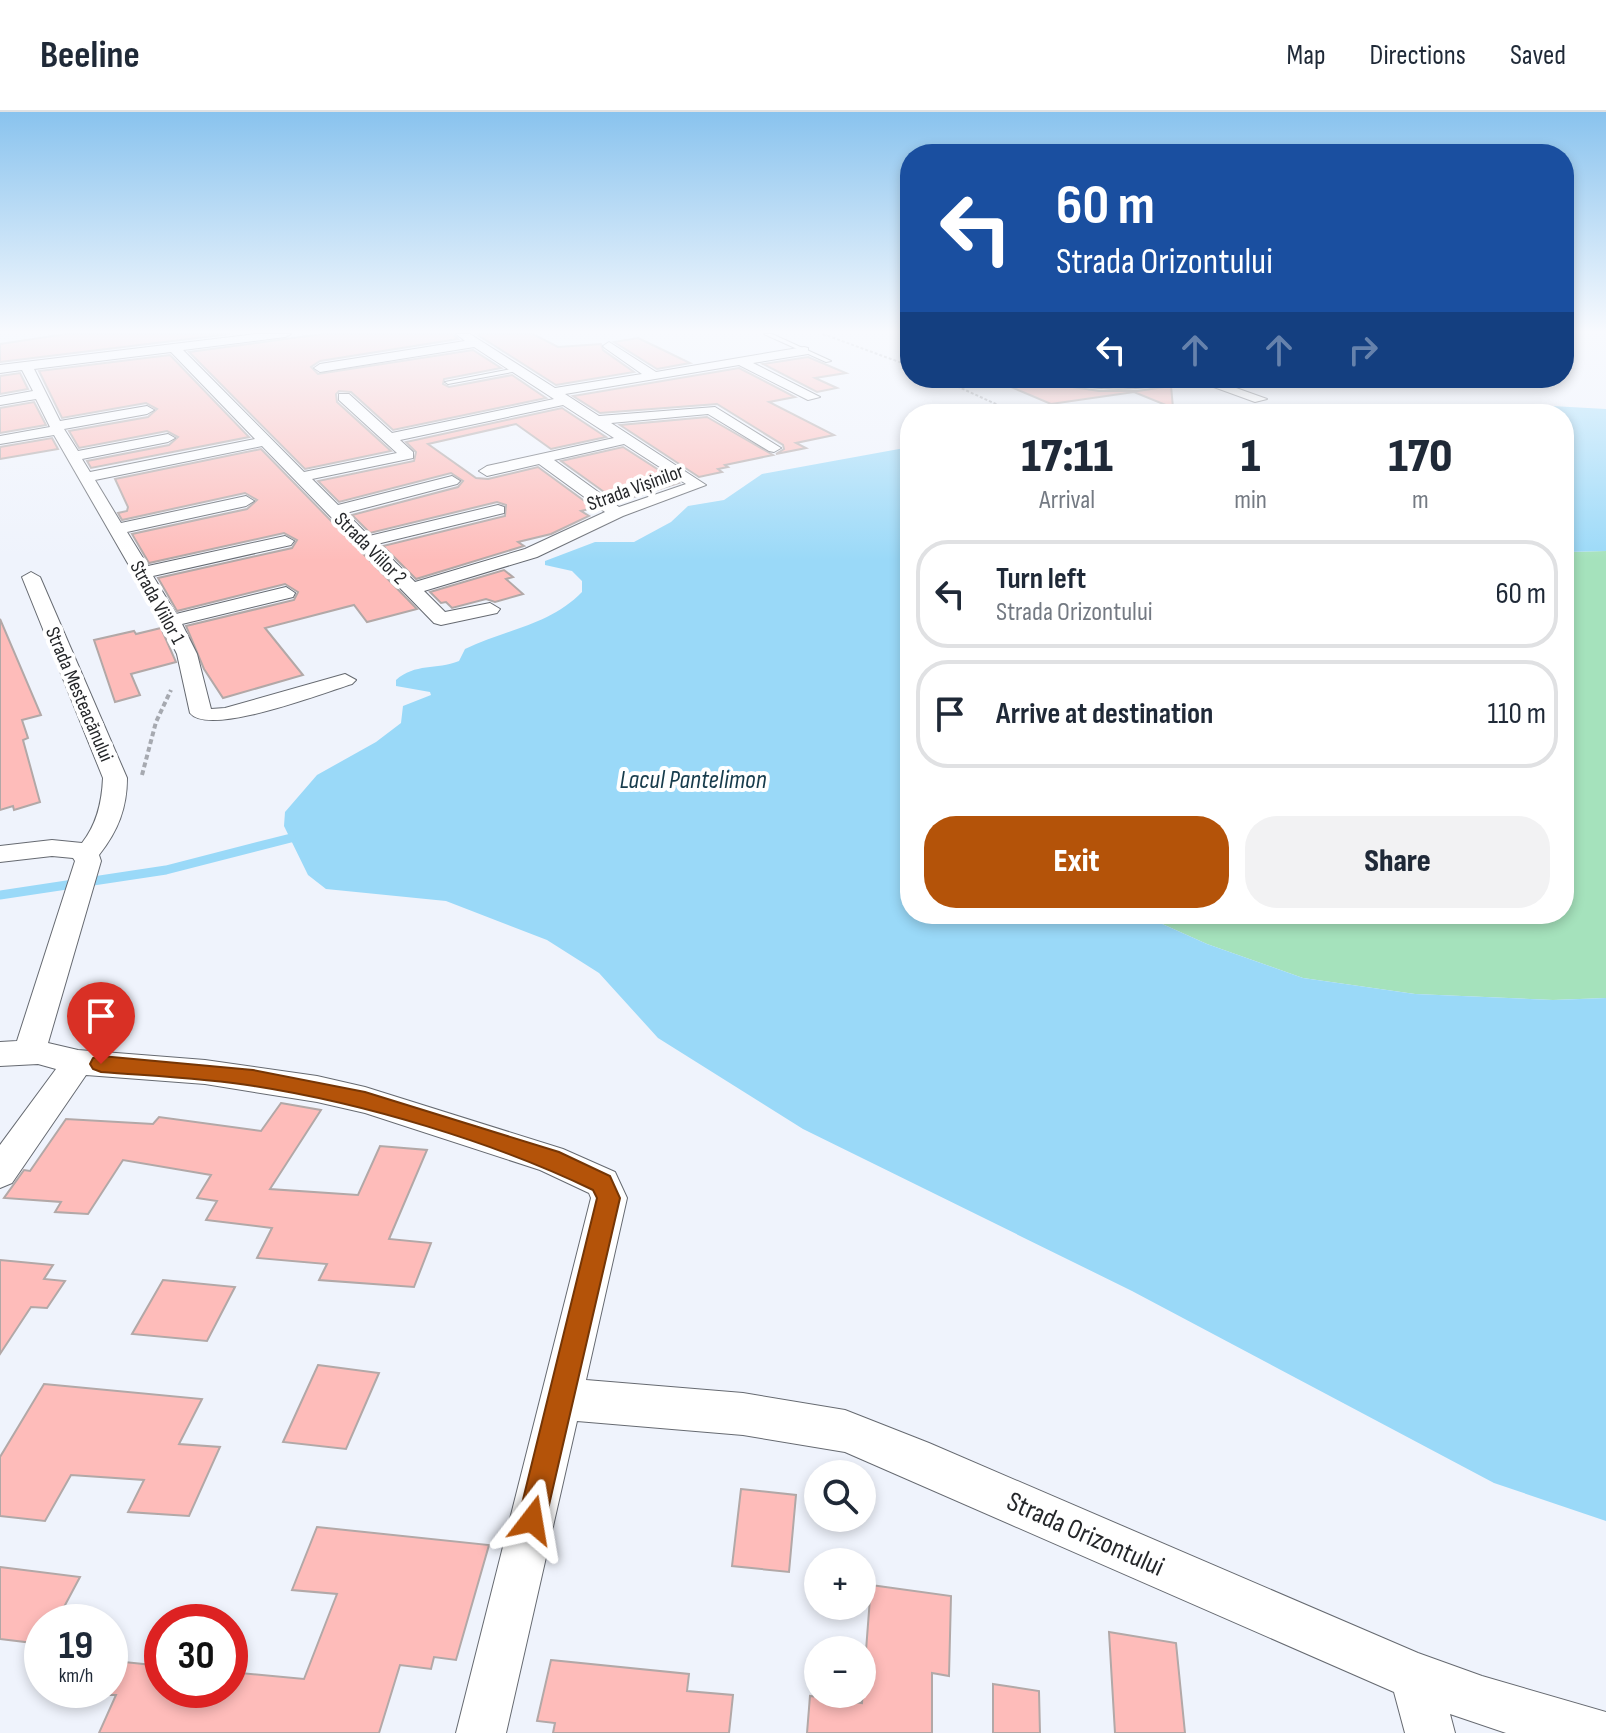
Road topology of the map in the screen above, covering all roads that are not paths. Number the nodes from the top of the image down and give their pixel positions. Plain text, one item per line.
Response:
1 (48, 410) edge
2 (147, 410) dead end
3 (234, 410) edge
4 (358, 410) edge
5 (505, 410) edge
6 (583, 410) edge
7 (607, 410) edge
8 (591, 415) junction
9 (57, 428) junction
10 (168, 438) dead end
11 (390, 438) junction
12 (627, 439) junction
13 (0, 440) edge
14 (265, 441) junction
15 (774, 448) dead end
16 (542, 452) junction
17 (74, 456) junction
18 (487, 471) dead end
19 (86, 477) junction
20 (301, 477) junction
21 (452, 481) dead end
22 (246, 501) dead end
23 (498, 510) dead end
24 (334, 511) junction
25 (617, 513) junction
26 (116, 529) junction
27 (285, 541) dead end
28 (365, 542) junction
29 (142, 573) junction
30 (31, 577) dead end
31 (412, 589) junction
32 (286, 593) dead end
33 (490, 609) dead end
34 (171, 621) junction
35 (345, 680) dead end
36 (0, 854) edge
37 (87, 857) junction
38 (15, 1053) edge
39 (78, 1062) junction
40 (0, 1173) edge
41 (562, 1399) junction
42 (1414, 1676) junction
43 (481, 1733) edge
44 (1430, 1733) edge
45 (1595, 1733) edge

1 - 9 street, Strada Viilor 1
2 - 9 street
3 - 14 street, Strada Viilor 2
4 - 11 street
5 - 11 street
6 - 8 street, Strada Vișinilor
7 - 8 street
8 - 12 street, Strada Vișinilor
8 - 15 street
9 - 13 street
9 - 17 street, Strada Viilor 1
10 - 17 street
11 - 20 street
12 - 16 street
12 - 25 street, Strada Vișinilor
14 - 19 street
14 - 20 street, Strada Viilor 2
16 - 18 street
16 - 25 street
17 - 19 street, Strada Viilor 1
19 - 26 street, Strada Viilor 1
20 - 24 street, Strada Viilor 2
21 - 24 street
22 - 26 street
23 - 28 street
24 - 28 street, Strada Viilor 2
25 - 31 street, Strada Vișinilor
26 - 29 street, Strada Viilor 1
27 - 29 street
28 - 31 street, Strada Viilor 2
29 - 34 street, Strada Viilor 1
30 - 37 street, Strada Mesteacănului
31 - 33 street, Strada Viilor 2
32 - 34 street
34 - 35 street, Strada Viilor 1
36 - 37 street
37 - 38 street, Strada Mesteacănului
38 - 39 street
39 - 40 street
39 - 41 street
41 - 42 street, Strada Orizontului
41 - 43 street
42 - 44 street
42 - 45 street, Strada Orizontului

